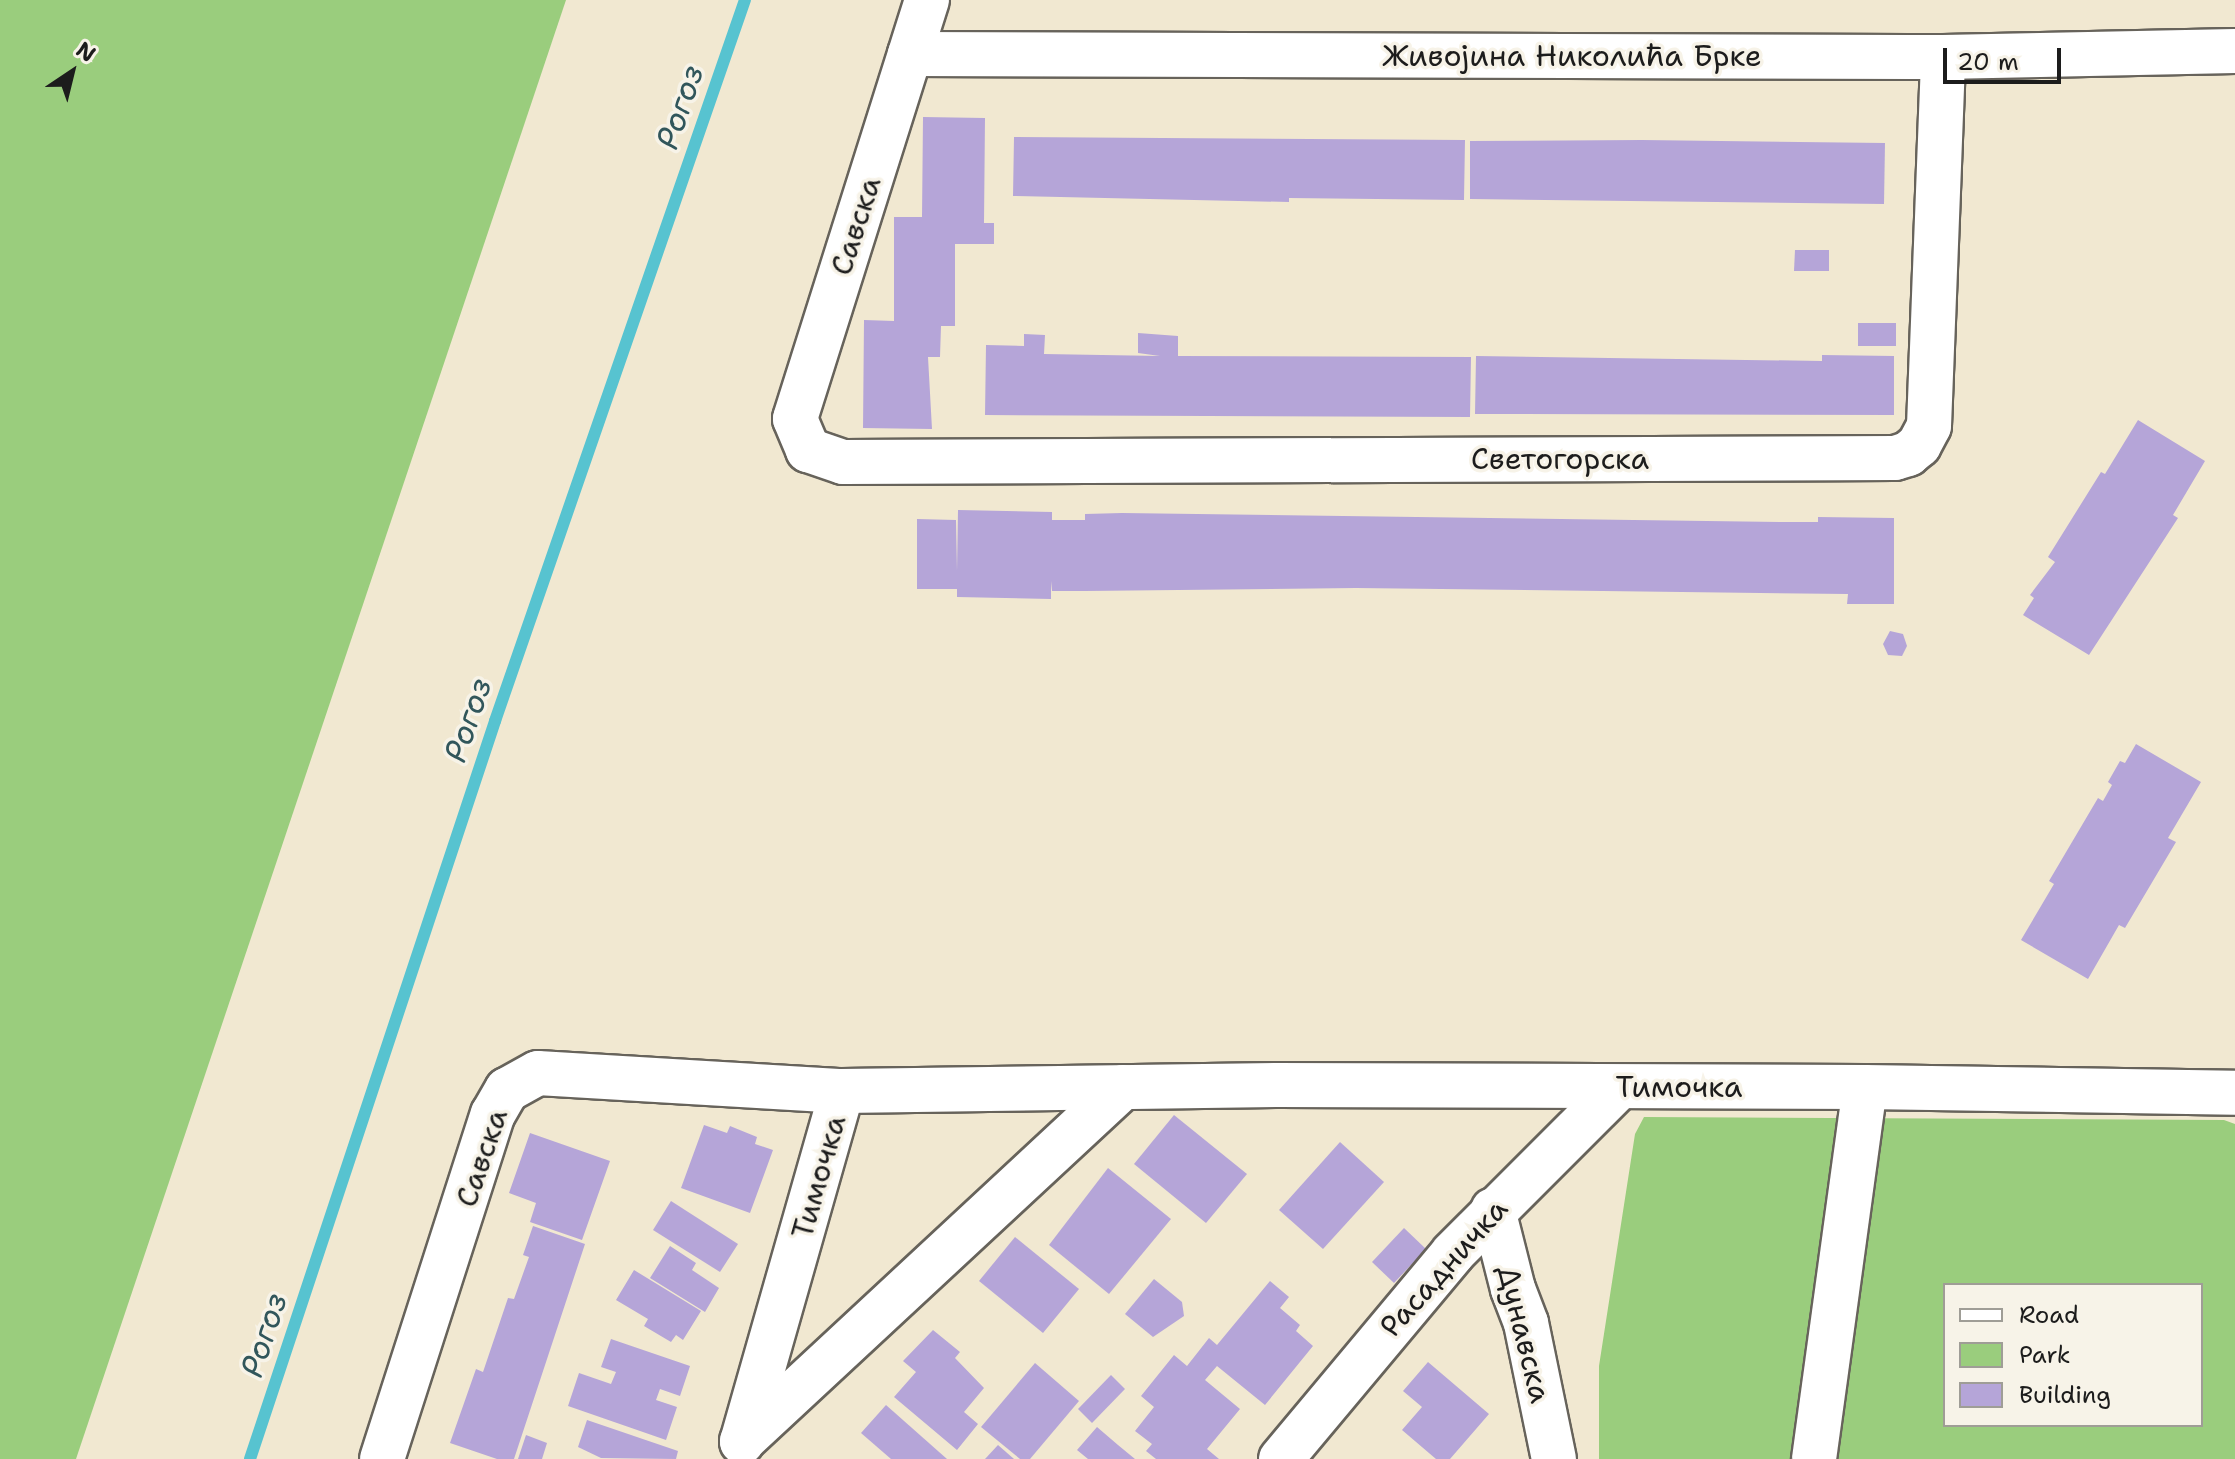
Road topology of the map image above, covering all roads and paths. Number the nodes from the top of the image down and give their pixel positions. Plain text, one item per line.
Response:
1 (927, 0) edge
2 (2235, 51) edge
3 (910, 54) junction
4 (1943, 57) junction
5 (808, 450) joint
6 (1123, 1087) junction
7 (1865, 1087) junction
8 (1618, 1088) junction
9 (842, 1091) junction
10 (2235, 1093) edge
11 (1493, 1210) junction
12 (739, 1450) edge
13 (382, 1459) edge
14 (1281, 1459) edge
15 (1554, 1459) edge
16 (1814, 1459) edge

1 - 3 street, Савска
2 - 4 street, Живојина Николића Брке
3 - 4 street, Живојина Николића Брке
3 - 5 street, Савска
4 - 5 street, Светогорска
6 - 8 street, Тимочка
6 - 9 street, Тимочка
6 - 12 street, Тимочка
7 - 8 street, Тимочка
7 - 10 street, Тимочка
7 - 16 street
8 - 11 street, Расадничка
9 - 12 street, Тимочка
9 - 13 street, Савска
11 - 14 street, Расадничка
11 - 15 street, Дунавска

